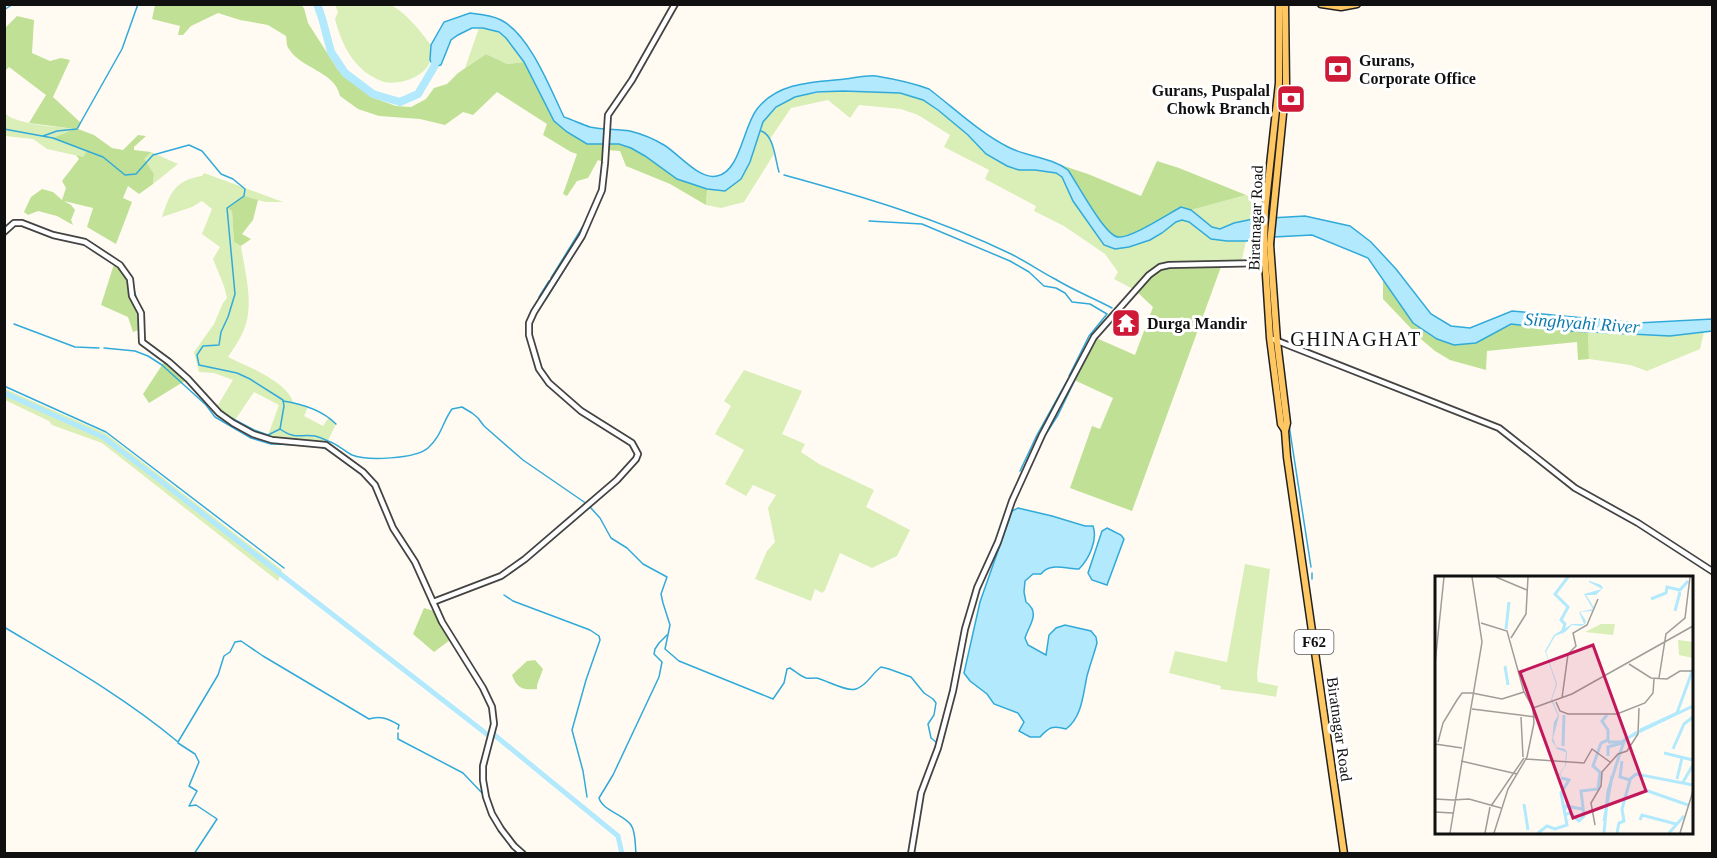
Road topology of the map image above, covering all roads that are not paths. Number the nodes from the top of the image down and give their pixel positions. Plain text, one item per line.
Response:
1 (675, 4) edge
2 (1321, 4) edge
3 (1357, 4) edge
4 (1281, 5) edge
5 (4, 232) edge
6 (1267, 244) junction
7 (1264, 263) junction
8 (1274, 339) junction
9 (1713, 571) edge
10 (433, 602) junction
11 (523, 854) edge
12 (911, 854) edge
13 (1344, 854) edge

1 - 10 street
2 - 3 main road
4 - 6 main road, Biratnagar Road / F62
5 - 10 street
6 - 7 main road, Biratnagar Road / F62
6 - 8 main road, Biratnagar Road / F62
7 - 8 main road, Biratnagar Road / F62
7 - 12 street
8 - 9 street
8 - 13 main road, Biratnagar Road / F62
10 - 11 street

